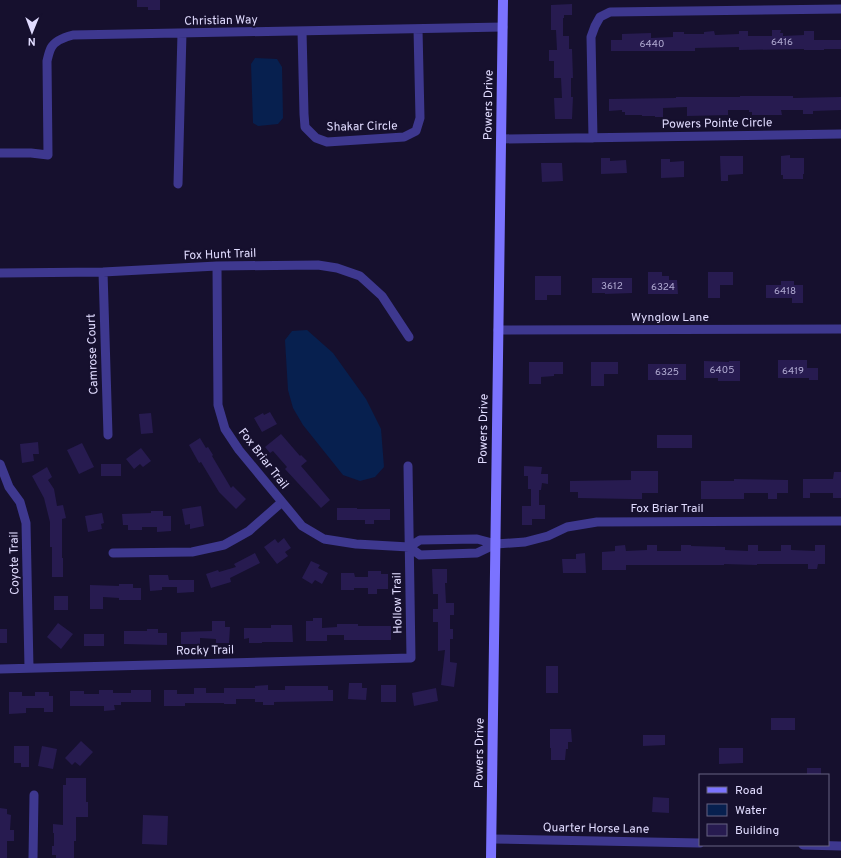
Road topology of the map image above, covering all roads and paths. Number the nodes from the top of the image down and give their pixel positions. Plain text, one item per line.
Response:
1 (503, 0) edge
2 (841, 9) edge
3 (503, 27) junction
4 (418, 29) junction
5 (302, 31) junction
6 (182, 33) junction
7 (841, 134) edge
8 (593, 138) junction
9 (501, 139) junction
10 (0, 153) edge
11 (178, 184) dead end
12 (217, 266) junction
13 (103, 272) junction
14 (0, 274) edge
15 (841, 329) edge
16 (498, 330) junction
17 (409, 337) dead end
18 (108, 435) dead end
19 (0, 464) edge
20 (408, 466) dead end
21 (282, 502) junction
22 (841, 520) edge
23 (496, 544) junction
24 (409, 547) junction
25 (113, 553) dead end
26 (411, 658) joint
27 (29, 668) junction
28 (0, 669) edge
29 (34, 795) dead end
30 (492, 839) junction
31 (699, 843) edge
32 (829, 846) edge
33 (841, 846) edge
34 (33, 858) edge
35 (492, 858) edge

1 - 3 street, Powers Drive
2 - 8 street
3 - 4 street, Christian Way
3 - 9 street, Powers Drive
4 - 5 street, Christian Way
4 - 5 street, Shakar Circle
5 - 6 street, Christian Way
6 - 10 street, Christian Way
6 - 11 street
7 - 8 street, Powers Pointe Circle
8 - 9 street, Powers Pointe Circle
9 - 16 street, Powers Drive
12 - 13 street, Fox Hunt Trail
12 - 17 street, Fox Hunt Trail
12 - 21 street, Fox Briar Trail
13 - 14 street, Fox Hunt Trail
13 - 18 street, Camrose Court
15 - 16 street, Wynglow Lane
16 - 23 street, Powers Drive
19 - 27 street, Coyote Trail
20 - 24 street, Hollow Trail
21 - 24 street, Fox Briar Trail
21 - 25 street
22 - 23 street, Fox Briar Trail
23 - 24 street, Fox Briar Trail
23 - 24 street, Fox Briar Trail
23 - 30 street, Powers Drive
24 - 26 street, Hollow Trail
26 - 27 street, Rocky Trail
27 - 28 street, Rocky Trail
29 - 34 street
30 - 31 street, Quarter Horse Lane
30 - 35 street, Powers Drive
32 - 33 street

